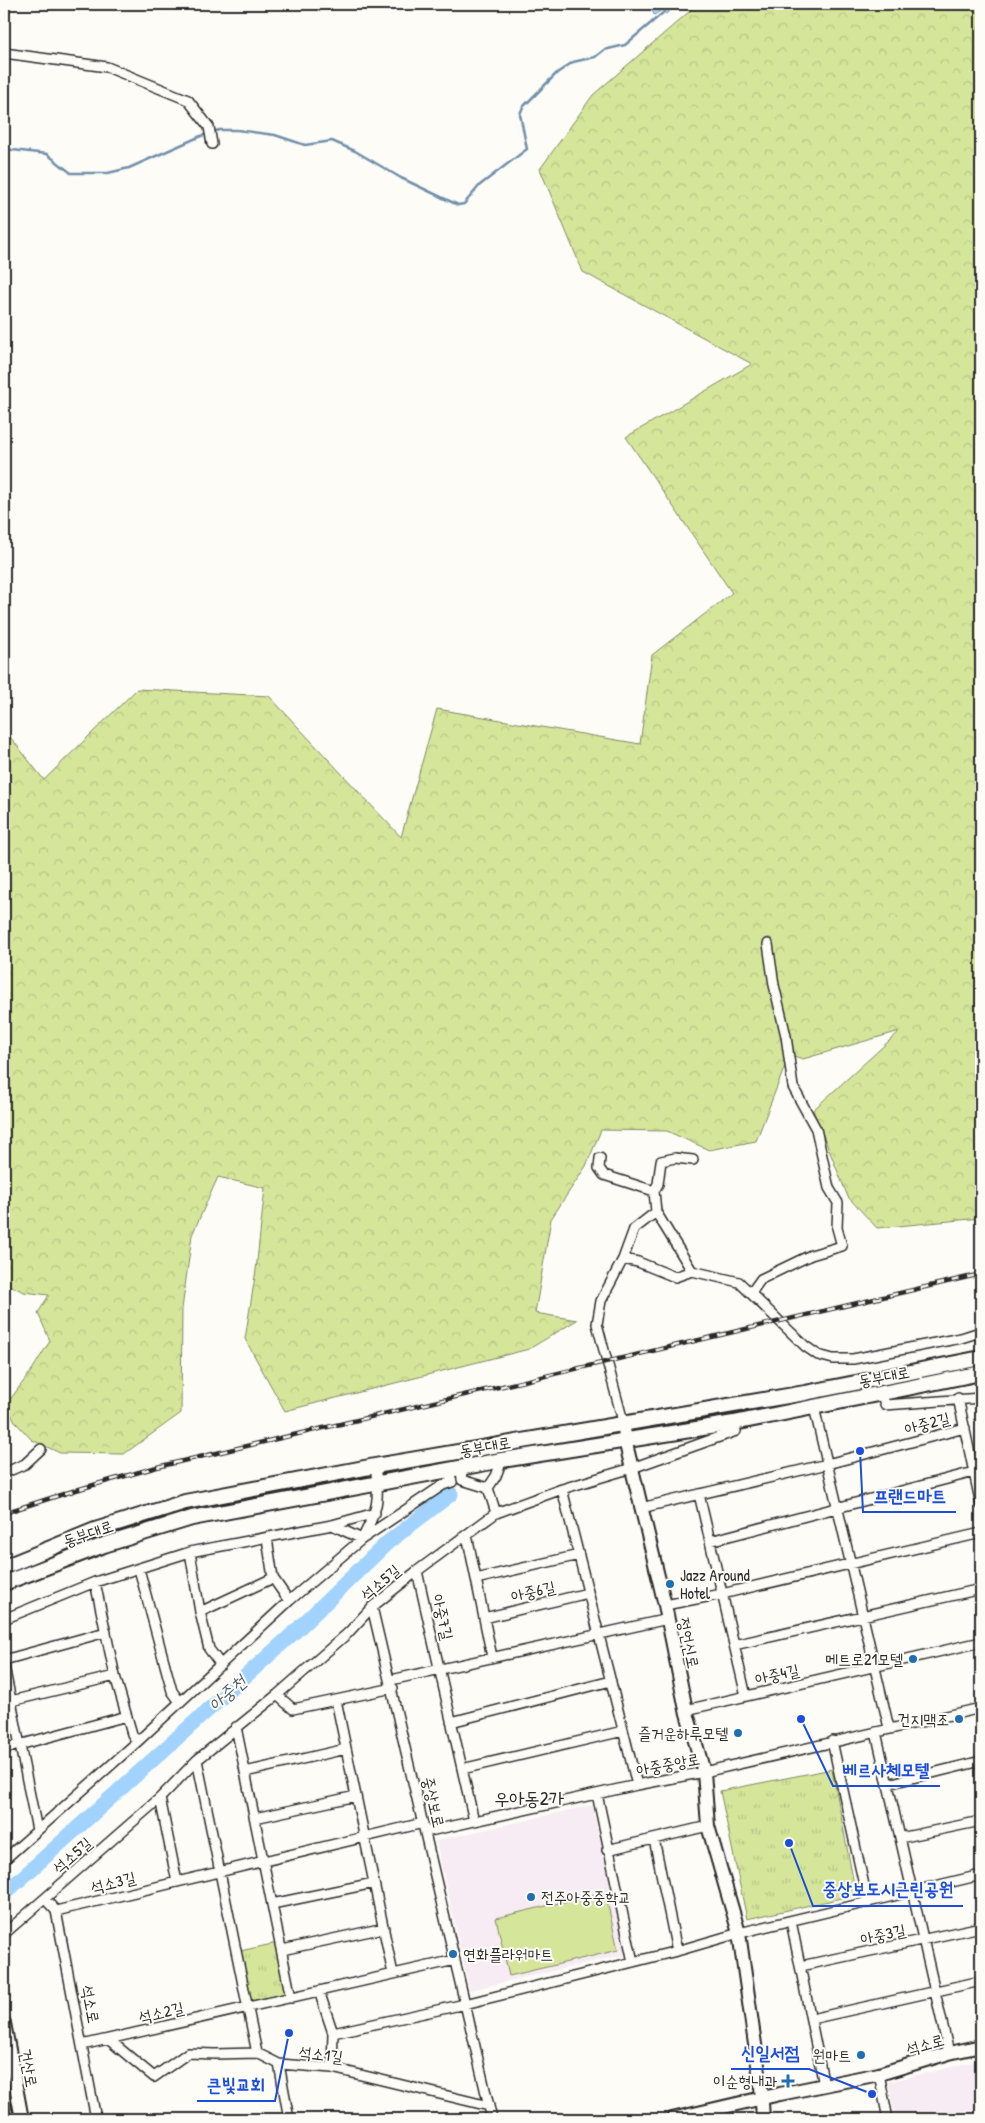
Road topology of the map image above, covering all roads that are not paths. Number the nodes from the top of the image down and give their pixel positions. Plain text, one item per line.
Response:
1 (4, 53) edge
2 (212, 142) dead end
3 (768, 944) dead end
4 (600, 1158) dead end
5 (693, 1160) dead end
6 (654, 1191) junction
7 (656, 1212) junction
8 (623, 1259) junction
9 (692, 1272) junction
10 (751, 1293) junction
11 (981, 1336) edge
12 (981, 1358) edge
13 (981, 1373) edge
14 (882, 1394) junction
15 (958, 1398) junction
16 (981, 1398) edge
17 (814, 1407) junction
18 (734, 1423) junction
19 (624, 1425) junction
20 (965, 1428) junction
21 (626, 1440) junction
22 (40, 1450) dead end
23 (502, 1460) junction
24 (827, 1464) junction
25 (375, 1466) junction
26 (632, 1468) junction
27 (974, 1472) junction
28 (4, 1474) edge
29 (456, 1475) junction
30 (378, 1484) junction
31 (488, 1488) junction
32 (562, 1489) junction
33 (699, 1494) junction
34 (981, 1505) edge
35 (642, 1508) junction
36 (837, 1508) junction
37 (375, 1513) junction
38 (496, 1513) junction
39 (332, 1526) junction
40 (981, 1533) edge
41 (467, 1535) junction
42 (268, 1538) junction
43 (362, 1539) junction
44 (710, 1541) junction
45 (190, 1552) junction
46 (579, 1555) junction
47 (850, 1563) junction
48 (4, 1566) edge
49 (139, 1569) junction
50 (417, 1571) junction
51 (272, 1578) junction
52 (476, 1579) junction
53 (95, 1582) junction
54 (4, 1583) edge
55 (981, 1589) edge
56 (588, 1593) junction
57 (722, 1594) junction
58 (289, 1601) junction
59 (665, 1605) junction
60 (372, 1607) junction
61 (200, 1612) junction
62 (863, 1616) junction
63 (4, 1618) edge
64 (484, 1618) junction
65 (668, 1619) junction
66 (106, 1632) junction
67 (599, 1633) junction
68 (981, 1642) edge
69 (734, 1645) junction
70 (492, 1657) junction
71 (4, 1660) edge
72 (222, 1665) junction
73 (4, 1666) edge
74 (874, 1667) junction
75 (439, 1669) junction
76 (115, 1676) junction
77 (611, 1681) junction
78 (392, 1684) junction
79 (277, 1695) junction
80 (746, 1696) junction
81 (336, 1700) junction
82 (11, 1701) junction
83 (180, 1702) junction
84 (981, 1708) edge
85 (686, 1710) junction
86 (127, 1716) junction
87 (451, 1722) junction
88 (236, 1727) junction
89 (889, 1728) junction
90 (623, 1731) junction
91 (876, 1732) junction
92 (832, 1741) junction
93 (137, 1742) junction
94 (19, 1745) junction
95 (4, 1749) edge
96 (346, 1749) junction
97 (197, 1760) junction
98 (981, 1761) edge
99 (462, 1769) junction
100 (245, 1772) junction
101 (704, 1772) junction
102 (888, 1784) junction
103 (637, 1785) junction
104 (596, 1794) junction
105 (356, 1796) junction
106 (160, 1798) junction
107 (255, 1818) junction
108 (474, 1821) junction
109 (981, 1821) edge
110 (708, 1826) junction
111 (424, 1828) junction
112 (37, 1830) junction
113 (364, 1837) junction
114 (900, 1838) junction
115 (654, 1839) junction
116 (607, 1850) junction
117 (4, 1860) edge
118 (264, 1861) junction
119 (220, 1872) junction
120 (978, 1876) edge
121 (177, 1882) junction
122 (374, 1883) junction
123 (912, 1892) junction
124 (45, 1899) junction
125 (272, 1904) junction
126 (868, 1904) junction
127 (56, 1911) junction
128 (790, 1920) junction
129 (981, 1927) edge
130 (384, 1928) junction
131 (739, 1933) junction
132 (4, 1934) edge
133 (925, 1940) junction
134 (282, 1950) junction
135 (677, 1951) junction
136 (455, 1960) junction
137 (633, 1962) junction
138 (800, 1966) junction
139 (393, 1974) junction
140 (981, 1981) edge
141 (319, 1991) junction
142 (934, 1992) junction
143 (291, 1998) junction
144 (465, 2004) junction
145 (248, 2008) junction
146 (811, 2019) junction
147 (4, 2023) edge
148 (333, 2033) junction
149 (108, 2039) junction
150 (82, 2045) junction
151 (981, 2046) edge
152 (949, 2053) junction
153 (257, 2054) junction
154 (279, 2064) junction
155 (332, 2068) junction
156 (879, 2074) junction
157 (824, 2085) junction
158 (762, 2098) junction
159 (4, 2104) edge
160 (490, 2106) junction
161 (7, 2119) edge
162 (22, 2119) edge
163 (96, 2119) edge
164 (289, 2119) edge
165 (492, 2119) edge
166 (672, 2119) edge
167 (763, 2119) edge
168 (888, 2119) edge

1 - 2 street
3 - 10 street
4 - 6 street
5 - 6 street
6 - 7 street
7 - 8 street
7 - 9 street
8 - 9 street
8 - 19 street
9 - 10 street
10 - 11 street
12 - 19 main road, 동부대로
13 - 14 main road, 동부대로
14 - 15 street
14 - 17 main road, 동부대로
15 - 16 street
15 - 20 street, 아중2길
17 - 18 main road, 동부대로
17 - 24 street
18 - 21 main road, 동부대로
18 - 26 street, 석소5길
19 - 21 street, 정언신로
19 - 25 main road, 동부대로
20 - 24 street, 아중2길
20 - 27 street, 아중2길
21 - 23 main road, 동부대로
21 - 26 street, 정언신로
22 - 28 street
23 - 29 main road, 동부대로
23 - 31 street
24 - 33 street
24 - 36 street
25 - 30 street
25 - 48 main road, 동부대로
26 - 32 street, 석소5길
26 - 35 street, 정언신로
27 - 34 street, 아중2길
27 - 36 street
29 - 30 main road, 동부대로
29 - 31 street
29 - 43 street
30 - 37 street
30 - 54 main road, 동부대로
31 - 38 street
32 - 38 street, 석소5길
32 - 46 street
33 - 35 street
33 - 44 street
35 - 59 street, 정언신로
36 - 44 street
36 - 47 street
37 - 39 street
37 - 43 street
38 - 41 street, 석소5길
39 - 42 street
39 - 43 street
40 - 47 street
41 - 50 street, 석소5길
41 - 52 street
42 - 45 street
42 - 51 street
43 - 58 street
44 - 57 street
45 - 49 street
45 - 61 street
46 - 52 street, 아중6길
46 - 56 street
47 - 57 street
47 - 62 street
49 - 53 street
49 - 83 street
50 - 60 street, 석소5길
50 - 75 street, 아중7길
51 - 58 street
51 - 61 street
52 - 64 street
53 - 63 street
53 - 66 street
55 - 62 street
56 - 64 street, 아중6길
56 - 67 street
57 - 59 street
57 - 69 street
58 - 72 street
59 - 65 street, 정언신로
60 - 78 street, 중상보로
60 - 79 street, 석소5길
61 - 72 street
62 - 69 street
62 - 74 street
64 - 70 street
65 - 67 street
65 - 85 street, 정언신로
66 - 71 street
66 - 76 street
67 - 70 street
67 - 77 street
68 - 74 street, 아중4길
69 - 80 street
70 - 75 street
72 - 83 street
73 - 82 street
74 - 80 street, 아중4길
74 - 89 street
75 - 78 street
75 - 87 street, 아중7길
76 - 82 street
76 - 86 street
77 - 87 street
77 - 90 street
78 - 81 street
78 - 111 street, 중상보로
79 - 81 street
79 - 88 street, 석소5길
80 - 85 street, 아중4길
81 - 96 street
82 - 94 street
83 - 93 street
84 - 89 street, 아중중앙로
85 - 101 street, 정언신로
86 - 93 street
86 - 94 street
87 - 99 street, 아중7길
88 - 97 street, 석소5길
88 - 100 street
89 - 91 street, 아중중앙로
90 - 99 street
90 - 103 street
91 - 92 street, 아중중앙로
91 - 102 street, 아중3길
92 - 101 street, 아중중앙로
92 - 126 street
93 - 112 street
94 - 95 street
94 - 112 street
96 - 100 street
96 - 105 street
97 - 106 street, 석소5길
97 - 119 street
98 - 102 street
99 - 108 street, 아중7길
100 - 107 street
101 - 103 street, 아중중앙로
101 - 110 street, 정언신로
102 - 114 street, 아중3길
103 - 104 street, 아중중앙로
104 - 108 street, 아중중앙로
104 - 116 street
105 - 107 street
105 - 113 street
106 - 121 street
106 - 124 street, 석소5길
107 - 118 street
108 - 111 street, 아중중앙로
109 - 114 street
110 - 115 street
110 - 131 street, 정언신로
111 - 113 street, 석소3길
111 - 136 street, 중상보로
112 - 117 street
113 - 118 street, 석소3길
113 - 122 street
114 - 123 street, 아중3길
115 - 116 street
115 - 135 street
116 - 137 street
118 - 119 street, 석소3길
118 - 125 street
119 - 121 street, 석소3길
119 - 145 street
120 - 123 street, 아중3길
121 - 127 street, 석소3길
122 - 125 street
122 - 130 street
123 - 126 street, 아중3길
123 - 133 street, 아중3길
124 - 127 street
124 - 132 street, 석소5길
125 - 134 street
126 - 128 street, 아중3길
127 - 150 street, 석소로
128 - 131 street, 아중3길
128 - 138 street
129 - 133 street, 아중3길
130 - 134 street
130 - 139 street
131 - 135 street, 아중3길
131 - 158 street, 정언신로
133 - 138 street, 아중3길
133 - 142 street, 아중3길
134 - 143 street
135 - 137 street, 아중3길
136 - 139 street, 석소2길
136 - 144 street, 중상보로
137 - 144 street, 아중3길
138 - 146 street
139 - 141 street, 석소2길
140 - 142 street
141 - 143 street, 석소2길
141 - 148 street
142 - 146 street
142 - 152 street, 아중3길
143 - 145 street, 석소2길
144 - 148 street
144 - 160 street, 중상보로
145 - 149 street, 석소2길
145 - 153 street
146 - 157 street
147 - 162 street, 건산로
148 - 155 street
149 - 150 street, 석소2길
149 - 153 street, 석소1길
150 - 163 street, 석소로
151 - 152 street, 석소로
152 - 156 street, 석소로
153 - 154 street, 석소1길
154 - 155 street, 석소1길
154 - 164 street
155 - 160 street, 석소1길
156 - 157 street, 석소로
156 - 168 street
157 - 158 street, 석소로
158 - 166 street, 석소로
158 - 167 street, 정언신로
159 - 161 street
160 - 165 street, 중상보로

